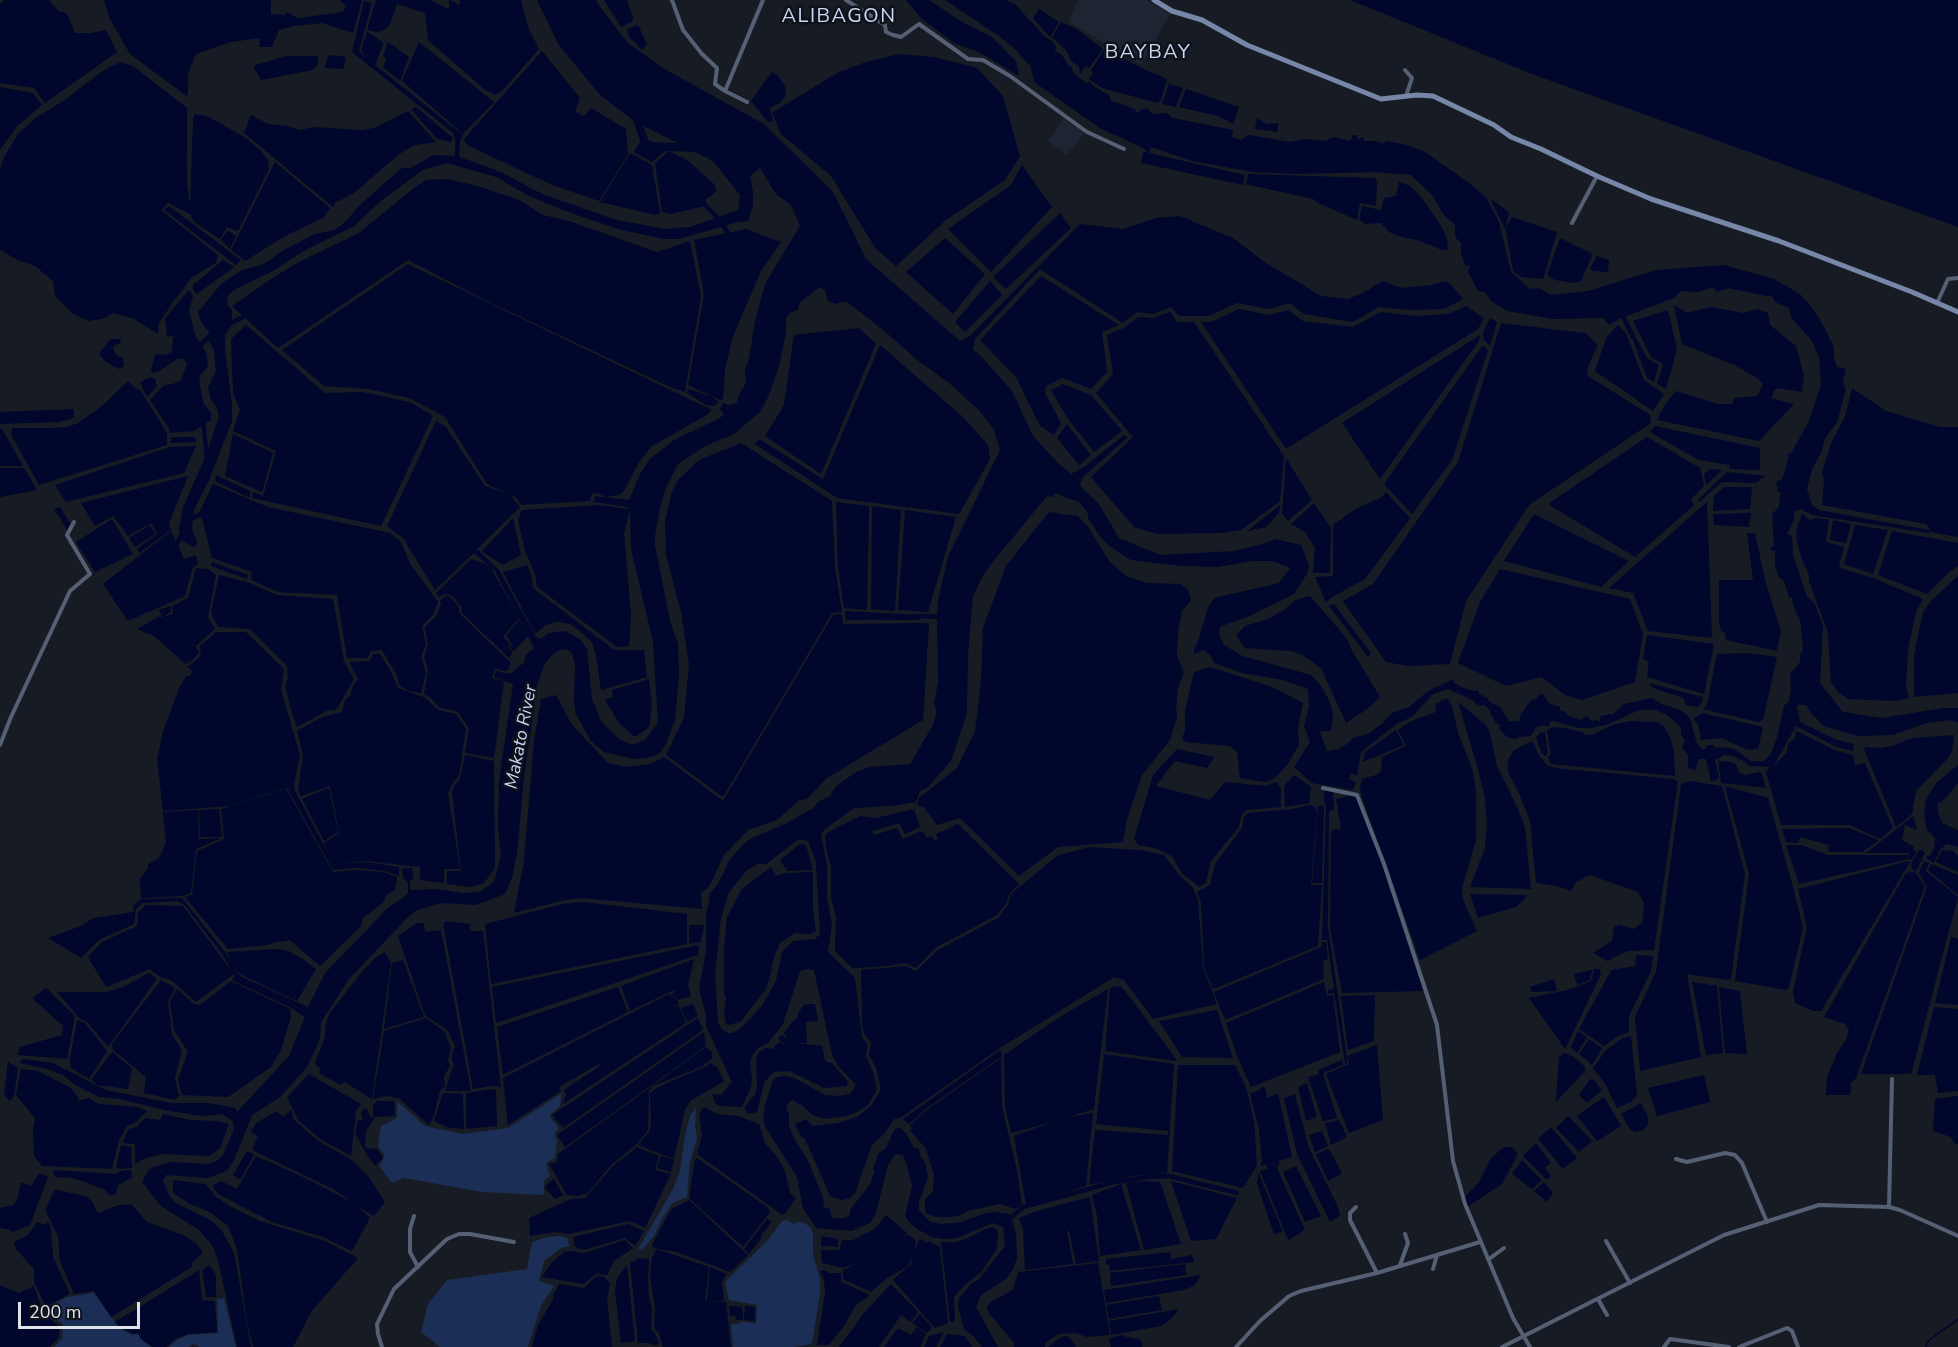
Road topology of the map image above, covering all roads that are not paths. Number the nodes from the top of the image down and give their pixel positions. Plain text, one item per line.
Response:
1 (672, 0) edge
2 (763, 0) edge
3 (846, 0) edge
4 (1154, 0) edge
5 (1405, 70) dead end
6 (724, 91) junction
7 (1406, 96) junction
8 (747, 102) dead end
9 (1124, 149) dead end
10 (1597, 176) junction
11 (1572, 223) dead end
12 (1958, 278) edge
13 (1937, 303) junction
14 (1958, 312) edge
15 (74, 522) dead end
16 (0, 745) edge
17 (1323, 788) dead end
18 (1892, 1079) dead end
19 (1676, 1159) dead end
20 (1356, 1207) dead end
21 (1889, 1207) junction
22 (414, 1216) dead end
23 (1767, 1222) junction
24 (1405, 1234) dead end
25 (1958, 1236) edge
26 (1606, 1241) dead end
27 (514, 1242) dead end
28 (1480, 1242) junction
29 (1504, 1248) dead end
30 (1437, 1254) junction
31 (1489, 1259) junction
32 (1400, 1266) junction
33 (418, 1267) junction
34 (1433, 1269) dead end
35 (1377, 1273) junction
36 (1630, 1283) junction
37 (1598, 1299) junction
38 (1607, 1315) dead end
39 (1524, 1336) junction
40 (382, 1347) edge
41 (1236, 1347) edge
42 (1502, 1347) edge
43 (1530, 1347) edge
44 (1664, 1347) edge
45 (1729, 1347) edge
46 (1739, 1347) edge
47 (1798, 1347) edge

1 - 6 street
2 - 6 street
3 - 9 street
4 - 7 street
5 - 7 street
6 - 8 street
7 - 10 street
10 - 11 street
10 - 13 street
12 - 13 street
13 - 14 street
15 - 16 street
17 - 28 street
18 - 21 street
19 - 23 street
20 - 35 street
21 - 23 street
21 - 25 street
22 - 33 street
23 - 36 street
24 - 32 street
26 - 36 street
27 - 33 street
28 - 30 street
28 - 31 street
29 - 31 street
30 - 32 street
30 - 34 street
31 - 39 street
32 - 35 street
33 - 40 street
35 - 41 street
36 - 37 street
37 - 38 street
37 - 39 street
39 - 42 street
39 - 43 street
44 - 45 street
46 - 47 street

